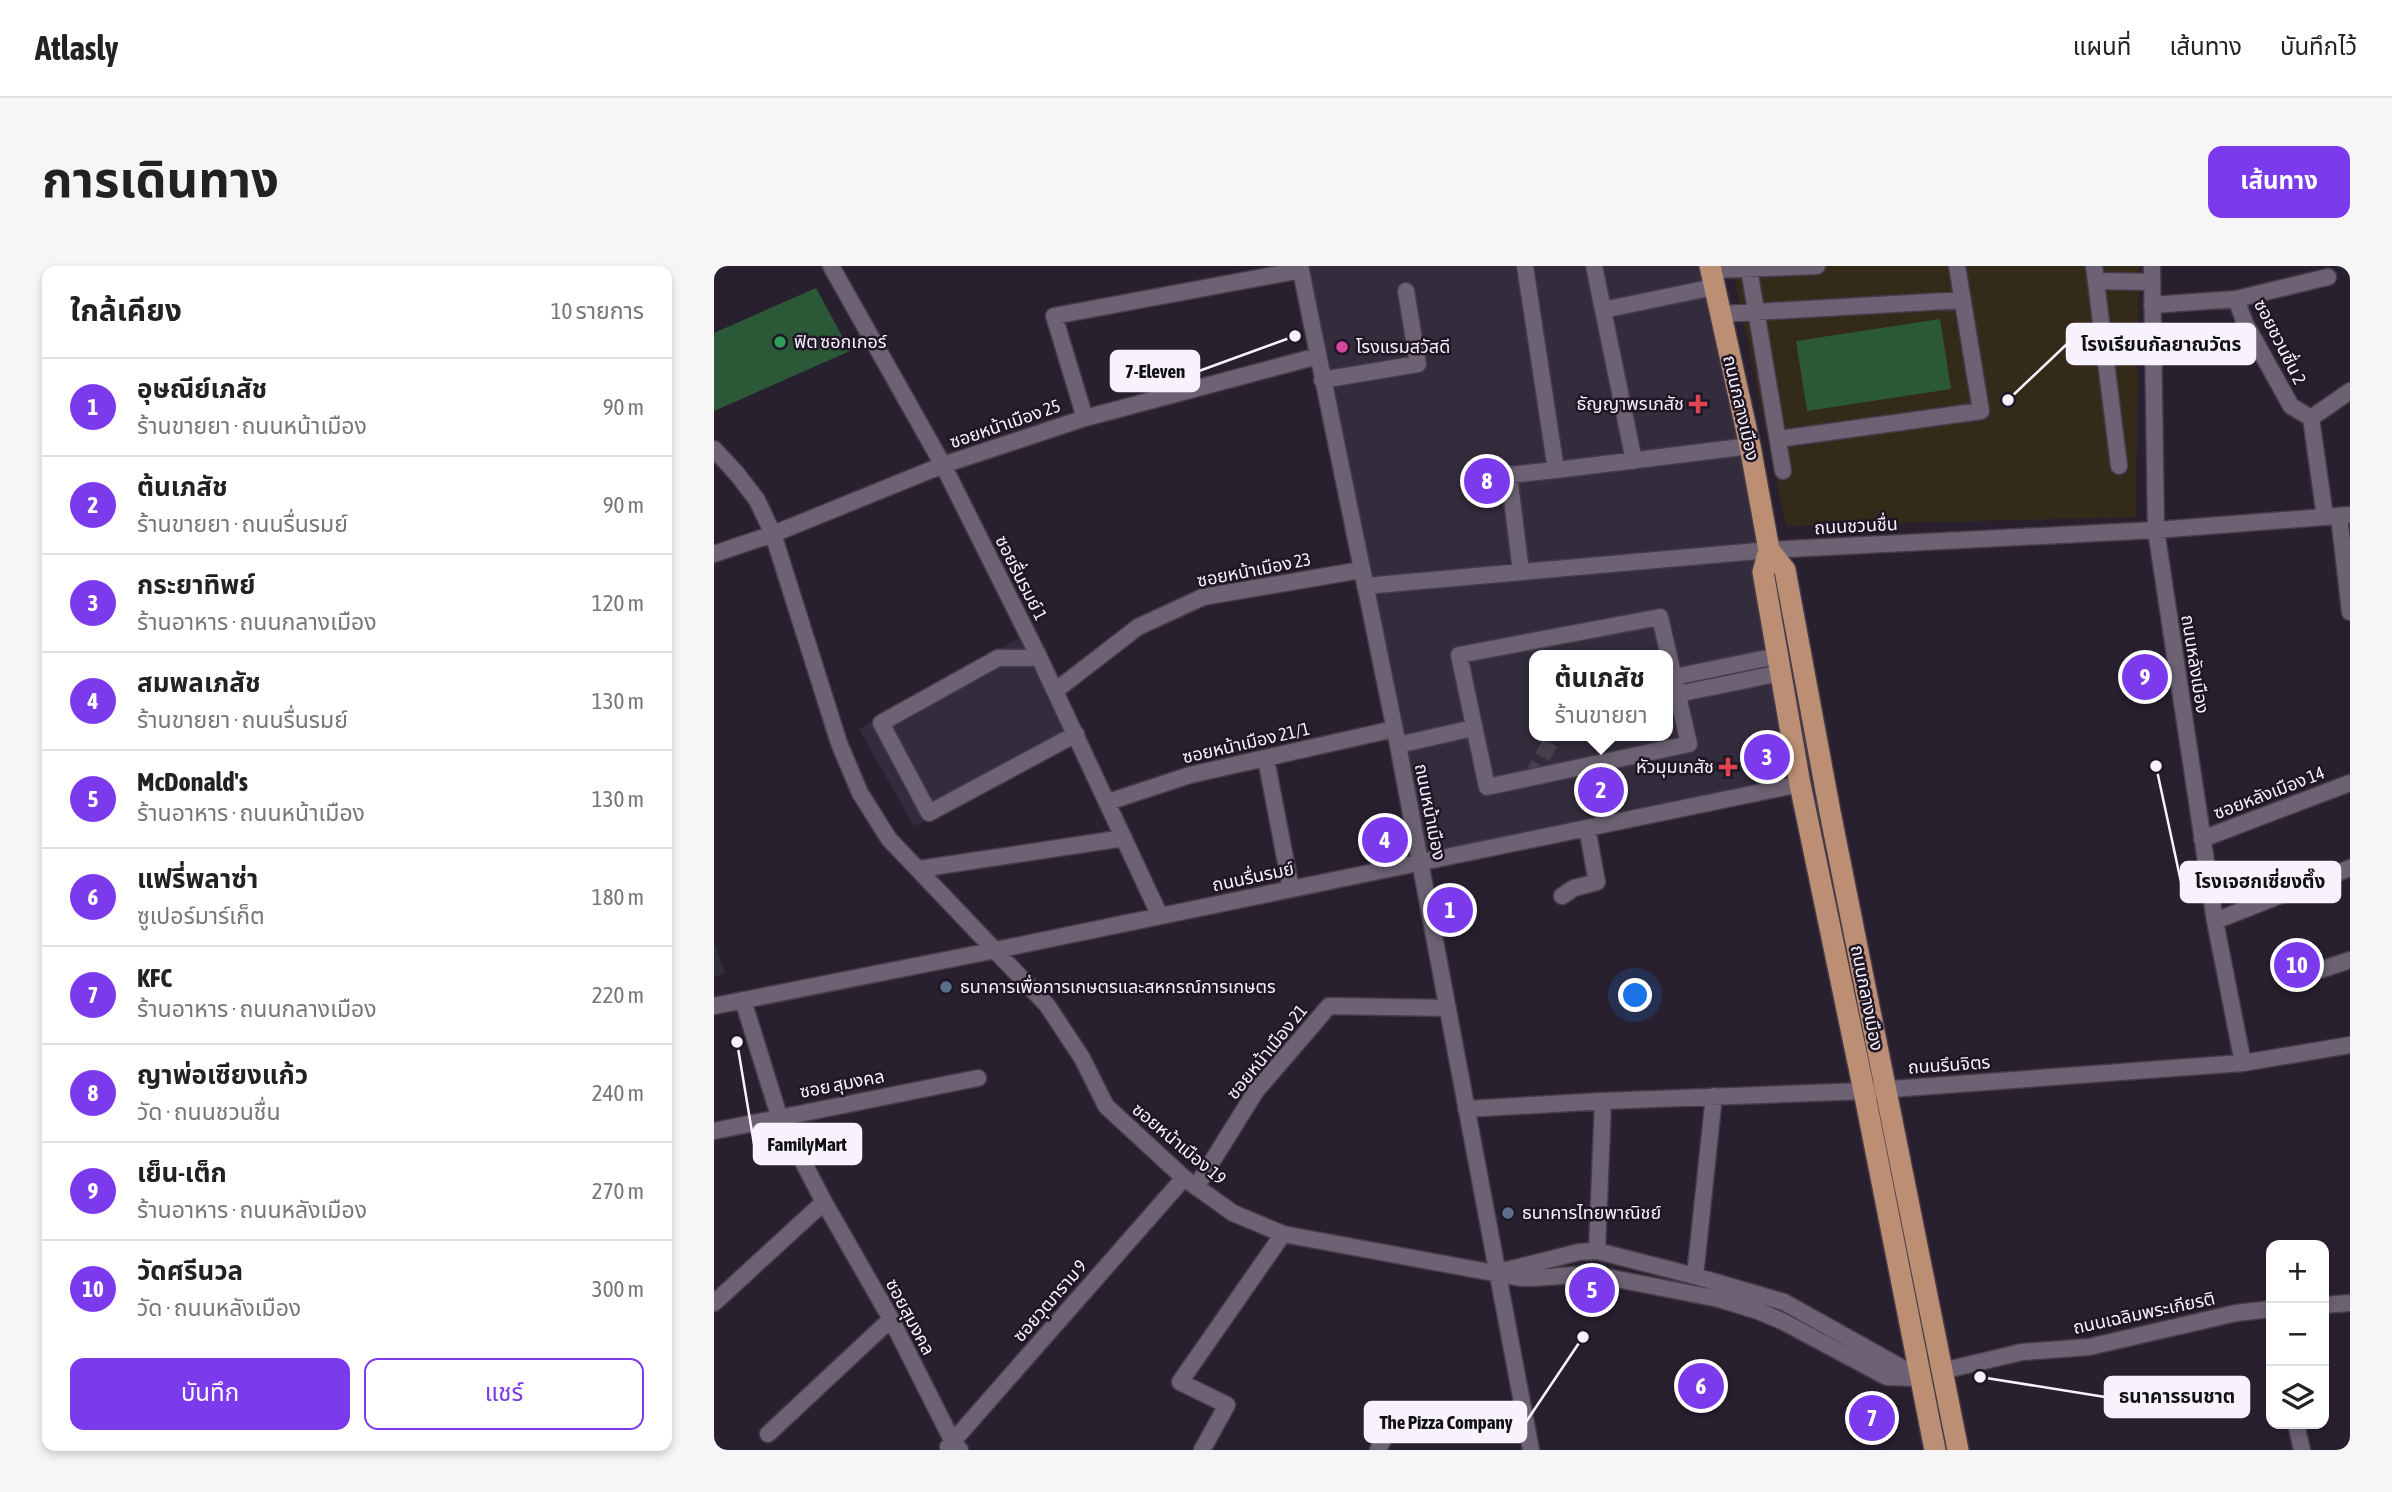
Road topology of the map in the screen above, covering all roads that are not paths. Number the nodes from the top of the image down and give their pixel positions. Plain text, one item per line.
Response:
1 (831, 266) edge
2 (1525, 266) edge
3 (1594, 266) edge
4 (1817, 266) edge
5 (1958, 266) edge
6 (1301, 268) edge
7 (1749, 269) junction
8 (2095, 273) edge
9 (1712, 274) edge
10 (2152, 274) edge
11 (2328, 277) dead end
12 (1406, 290) dead end
13 (2236, 299) junction
14 (1963, 300) junction
15 (2152, 305) junction
16 (1603, 310) junction
17 (1756, 312) junction
18 (1720, 314) junction
19 (1318, 356) junction
20 (1322, 380) junction
21 (2350, 391) edge
22 (1085, 418) junction
23 (2311, 418) junction
24 (1777, 439) junction
25 (1751, 446) junction
26 (714, 449) edge
27 (1634, 461) junction
28 (943, 466) junction
29 (2119, 466) dead end
30 (1556, 470) junction
31 (1783, 471) dead end
32 (2338, 516) edge
33 (2156, 530) junction
34 (773, 534) junction
35 (1769, 550) junction
36 (714, 554) edge
37 (1521, 572) junction
38 (1363, 578) junction
39 (2350, 612) edge
40 (1668, 650) edge
41 (1038, 655) junction
42 (1779, 665) junction
43 (1673, 673) edge
44 (1674, 677) junction
45 (1055, 691) junction
46 (1678, 694) junction
47 (1474, 728) junction
48 (1076, 734) junction
49 (1396, 737) junction
50 (1266, 759) junction
51 (1825, 780) junction
52 (2350, 783) edge
53 (1800, 784) junction
54 (1108, 802) junction
55 (1587, 828) junction
56 (1124, 838) junction
57 (2202, 839) junction
58 (1420, 863) junction
59 (2350, 868) edge
60 (919, 869) junction
61 (1291, 889) junction
62 (1562, 896) dead end
63 (1160, 916) junction
64 (2215, 920) junction
65 (996, 950) junction
66 (2350, 960) edge
67 (2311, 973) dead end
68 (743, 1000) junction
69 (714, 1006) edge
70 (1448, 1008) junction
71 (2350, 1045) edge
72 (2243, 1063) junction
73 (978, 1078) dead end
74 (1875, 1090) junction
75 (1714, 1096) junction
76 (1603, 1101) junction
77 (1465, 1109) junction
78 (779, 1116) junction
79 (714, 1131) edge
80 (1190, 1183) junction
81 (824, 1202) junction
82 (1283, 1234) junction
83 (1597, 1251) junction
84 (1497, 1272) junction
85 (1695, 1276) junction
86 (714, 1303) edge
87 (2350, 1303) edge
88 (2329, 1305) edge
89 (2266, 1313) edge
90 (891, 1319) junction
91 (1942, 1371) junction
92 (1921, 1378) junction
93 (1525, 1423) junction
94 (2297, 1429) edge
95 (768, 1434) dead end
96 (953, 1447) edge
97 (1202, 1450) edge
98 (1378, 1450) edge
99 (1531, 1450) edge
100 (1935, 1450) edge
101 (1958, 1450) edge
102 (2302, 1450) edge

1 - 28 street, ซอยรื่นรมย์ 1
2 - 30 street
3 - 16 street
4 - 7 street
5 - 14 street
6 - 19 street, ถนนหน้าเมือง
6 - 22 street
7 - 9 street
7 - 17 street
8 - 10 street
8 - 29 street
9 - 16 street
9 - 18 main road, ถนนกลางเมือง
10 - 15 street, ถนนหลังเมือง
11 - 13 street
12 - 20 street
13 - 15 street
13 - 23 street, ซอยชวนชื่น 2
14 - 17 street
14 - 24 street
15 - 33 street, ถนนหลังเมือง
16 - 27 street
17 - 18 street
17 - 24 street
18 - 25 main road, ถนนกลางเมือง
19 - 20 street, ถนนหน้าเมือง
19 - 22 street, ซอยหน้าเมือง 25
20 - 38 street, ถนนหน้าเมือง
21 - 23 street
22 - 28 street, ซอยหน้าเมือง 25
23 - 32 street
24 - 31 street
25 - 27 street
25 - 35 main road, ถนนกลางเมือง
26 - 34 street, ซอยหน้าเมือง 19
27 - 30 street
28 - 34 street, ซอยหน้าเมือง 25
28 - 41 street, ซอยรื่นรมย์ 1
30 - 37 street
32 - 33 street, ถนนชวนชื่น
32 - 39 street
33 - 35 street, ถนนชวนชื่น
33 - 57 street, ถนนหลังเมือง
34 - 36 street, ซอยหน้าเมือง 25
34 - 60 street, ซอยหน้าเมือง 19
35 - 37 street, ถนนชวนชื่น
35 - 42 main road, ถนนกลางเมือง
35 - 51 main road, ถนนกลางเมือง
37 - 38 street, ถนนชวนชื่น
38 - 45 street, ซอยหน้าเมือง 23
38 - 49 street, ถนนหน้าเมือง
40 - 47 street
41 - 45 street, ซอยรื่นรมย์ 1
41 - 48 street
42 - 44 street
42 - 46 street
42 - 53 main road, ถนนกลางเมือง
43 - 44 street
44 - 46 street
45 - 48 street, ซอยรื่นรมย์ 1
46 - 47 street
47 - 49 street, ซอยหน้าเมือง 21/1
48 - 54 street, ซอยรื่นรมย์ 1
49 - 50 street, ซอยหน้าเมือง 21/1
49 - 58 street, ถนนหน้าเมือง
50 - 54 street, ซอยหน้าเมือง 21/1
50 - 61 street
51 - 53 main road
51 - 74 main road, ถนนกลางเมือง
52 - 57 street, ซอยหลังเมือง 14
53 - 55 street, ถนนรื่นรมย์
53 - 74 main road, ถนนกลางเมือง
54 - 56 street, ซอยรื่นรมย์ 1
55 - 58 street, ถนนรื่นรมย์
55 - 62 street
56 - 60 street
56 - 63 street, ซอยรื่นรมย์ 1
57 - 64 street, ถนนหลังเมือง
58 - 61 street, ถนนรื่นรมย์
58 - 70 street, ถนนหน้าเมือง
59 - 64 street
60 - 65 street, ซอยหน้าเมือง 19
61 - 63 street, ถนนรื่นรมย์
63 - 65 street, ถนนรื่นรมย์
64 - 72 street, ถนนหลังเมือง
65 - 68 street, ถนนรื่นรมย์
65 - 80 street, ซอยหน้าเมือง 19
66 - 67 street
68 - 69 street, ถนนรื่นรมย์
68 - 78 street, ซอยสุมงคล
70 - 77 street, ถนนหน้าเมือง
70 - 80 street, ซอยหน้าเมือง 21
71 - 72 street, ถนนรึนจิตร
72 - 74 street, ถนนรึนจิตร
73 - 78 street, ซอย สุมงคล
74 - 75 street, ถนนรึนจิตร
74 - 91 main road, ถนนกลางเมือง
74 - 92 main road, ถนนกลางเมือง
75 - 76 street, ถนนรึนจิตร
75 - 85 street
76 - 77 street, ถนนรึนจิตร
76 - 83 street
77 - 84 street, ถนนหน้าเมือง
78 - 79 street, ซอย สุมงคล
78 - 81 street, ซอยสุมงคล
80 - 82 street, ซอยหน้าเมือง 19
80 - 96 street, ซอยวุฒาราม 9
81 - 86 street
81 - 90 street, ซอยสุมงคล
82 - 84 street, ซอยหน้าเมือง 19
82 - 97 street
83 - 84 street
83 - 85 street
84 - 92 street, ซอยหน้าเมือง 19
84 - 93 street, ถนนหน้าเมือง
85 - 92 street
87 - 88 street
89 - 91 street, ถนนเฉลิมพระเกียรติ
90 - 95 street
90 - 96 street, ซอยสุมงคล
91 - 92 main road
91 - 101 main road, ถนนกลางเมือง
92 - 100 main road, ถนนกลางเมือง
93 - 98 street
93 - 99 street, ถนนหน้าเมือง
94 - 102 street

